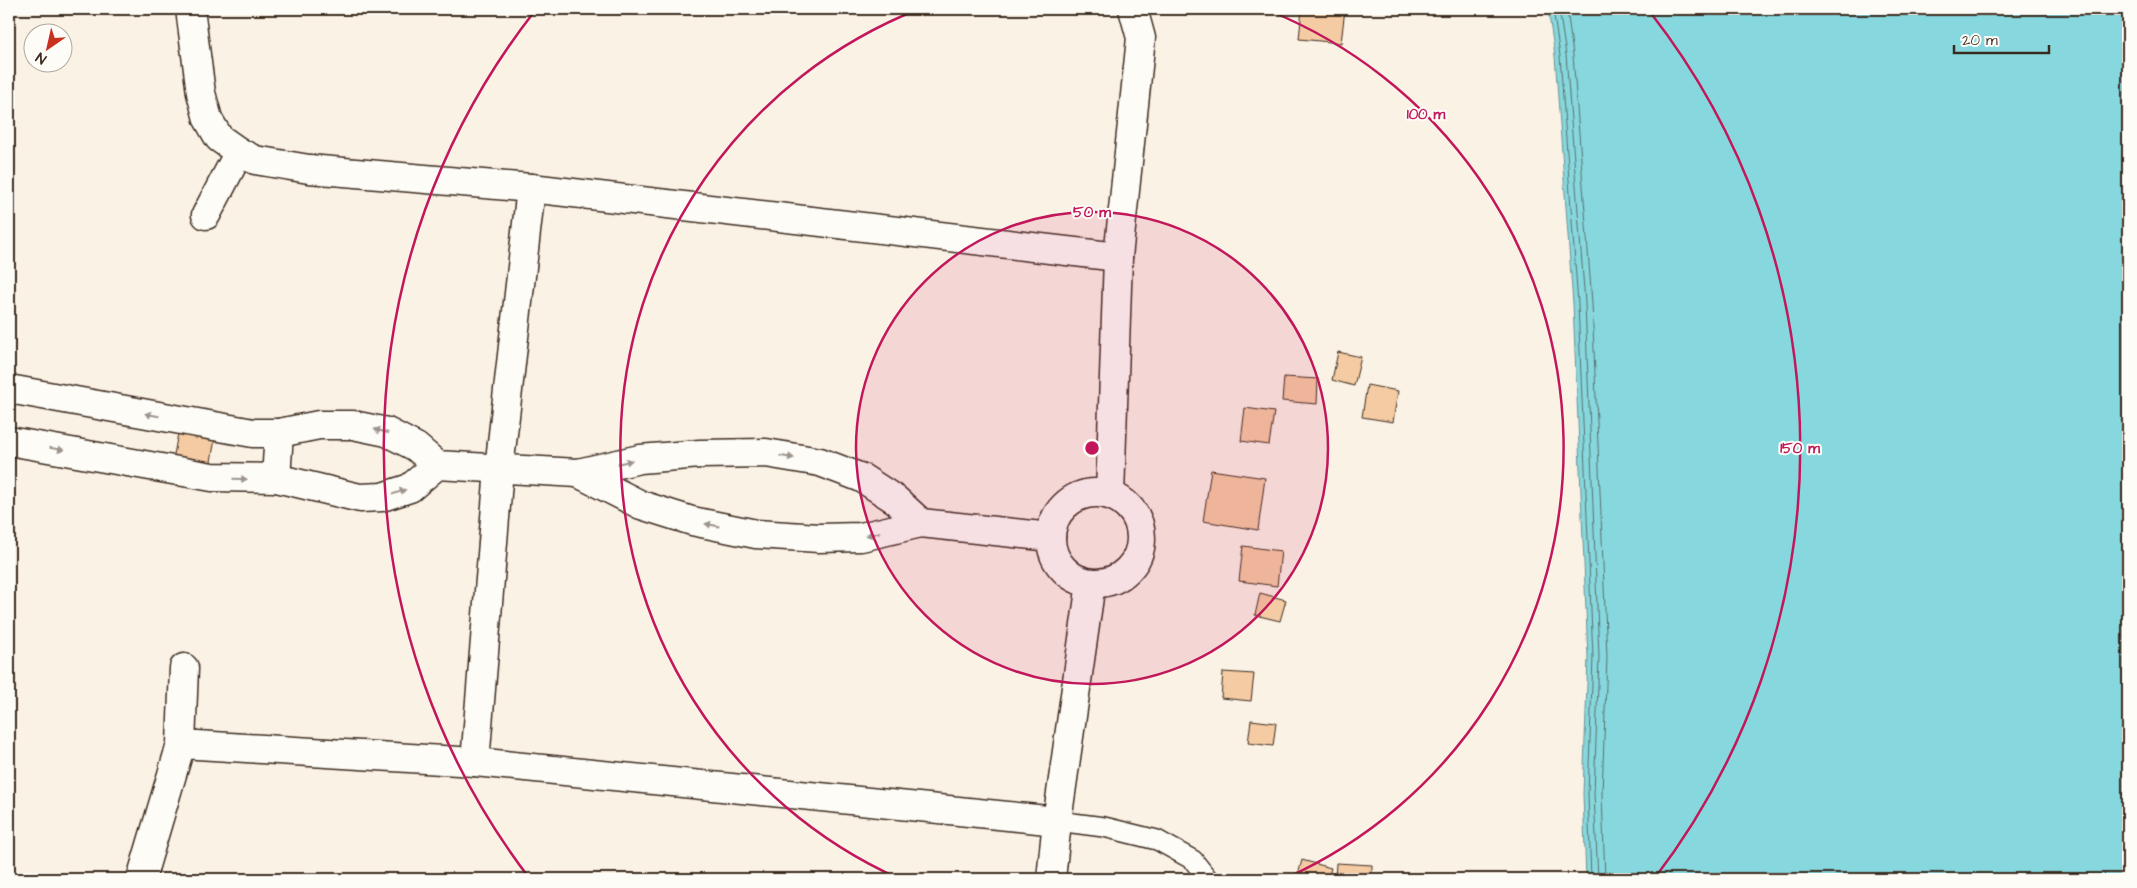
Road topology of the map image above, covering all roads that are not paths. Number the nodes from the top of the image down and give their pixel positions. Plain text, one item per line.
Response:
1 (190, 9) edge
2 (1133, 9) edge
3 (238, 152) junction
4 (531, 188) junction
5 (206, 215) dead end
6 (1118, 257) junction
7 (9, 389) edge
8 (280, 432) junction
9 (9, 441) edge
10 (437, 465) junction
11 (499, 469) junction
12 (578, 473) junction
13 (276, 478) junction
14 (1110, 495) junction
15 (921, 523) junction
16 (1051, 537) junction
17 (1091, 583) junction
18 (184, 668) dead end
19 (181, 744) junction
20 (474, 762) junction
21 (1057, 821) junction
22 (141, 879) edge
23 (1051, 879) edge
24 (1208, 879) edge

1 - 3 street
2 - 6 street
3 - 4 street
3 - 5 street
4 - 6 street
4 - 11 street
6 - 14 street
8 -> 7 street
10 -> 8 street
8 - 13 street
9 -> 13 street
10 - 11 street
13 -> 10 street
11 - 12 street
11 - 20 street
15 -> 12 street
12 -> 15 street
14 - 16 street
14 - 17 street
15 - 16 street
16 - 17 street
17 - 21 street
18 - 19 street
19 - 20 street
19 - 22 street
20 - 21 street
21 - 23 street
21 - 24 lane

